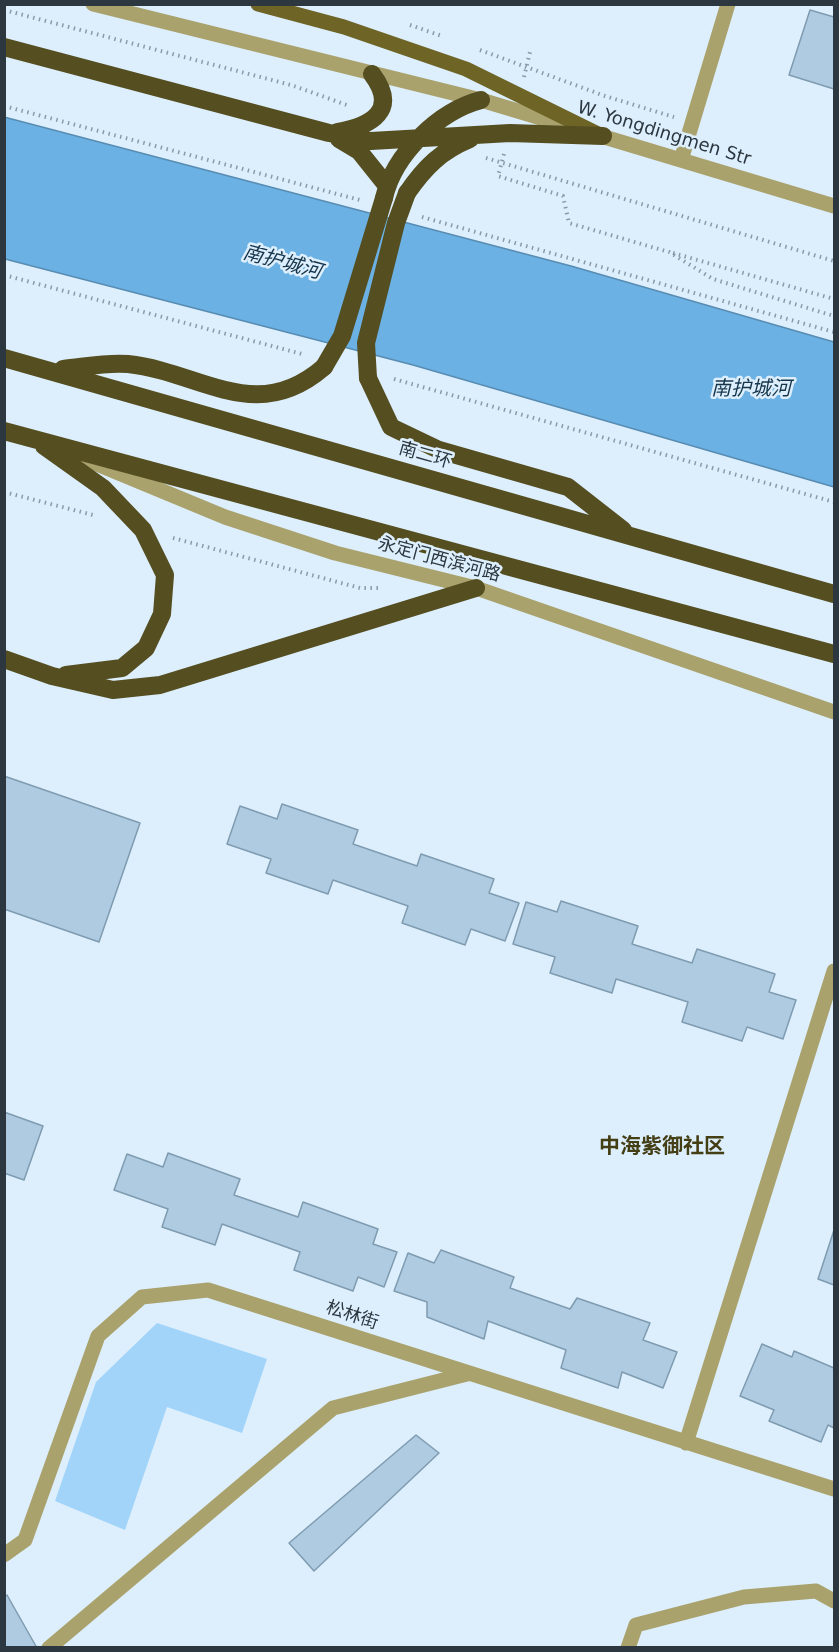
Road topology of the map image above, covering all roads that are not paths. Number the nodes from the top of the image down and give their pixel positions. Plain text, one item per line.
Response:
1 (93, 4) edge
2 (258, 4) edge
3 (728, 4) edge
4 (4, 47) edge
5 (372, 74) junction
6 (481, 100) junction
7 (329, 133) junction
8 (480, 135) junction
9 (603, 136) junction
10 (422, 137) junction
11 (681, 160) junction
12 (386, 192) junction
13 (834, 207) edge
14 (4, 358) edge
15 (49, 370) junction
16 (4, 431) edge
17 (36, 440) junction
18 (632, 536) junction
19 (476, 588) junction
20 (834, 594) edge
21 (834, 654) edge
22 (4, 659) edge
23 (52, 676) junction
24 (834, 712) edge
25 (834, 971) edge
26 (466, 1374) junction
27 (686, 1443) junction
28 (834, 1489) edge
29 (4, 1555) edge
30 (834, 1601) edge
31 (49, 1647) edge
32 (628, 1647) edge

1 - 5 street, W. Yongdingmen Str
2 - 9 main road
3 - 11 street
4 - 7 highway
5 - 6 street, W. Yongdingmen Str
5 - 7 highway
6 - 9 street, W. Yongdingmen Str
6 - 10 highway
7 - 10 highway
7 - 12 highway
8 - 9 highway
8 - 10 highway
8 - 18 highway, bridge
9 - 11 street, W. Yongdingmen Str
10 - 12 highway
11 - 13 street, W. Yongdingmen Str
12 - 15 highway, bridge
14 - 15 highway, 南二环
15 - 18 highway, 南二环
16 - 17 highway
17 - 19 street, 永定门西滨河路
17 - 21 highway
17 - 23 highway
18 - 20 highway, 南二环
19 - 23 highway
19 - 24 street, 永定门西滨河路
22 - 23 highway
25 - 27 street
26 - 27 street, 松林街
26 - 29 street, 松林街
26 - 31 street
27 - 28 street, 松林街
30 - 32 street

